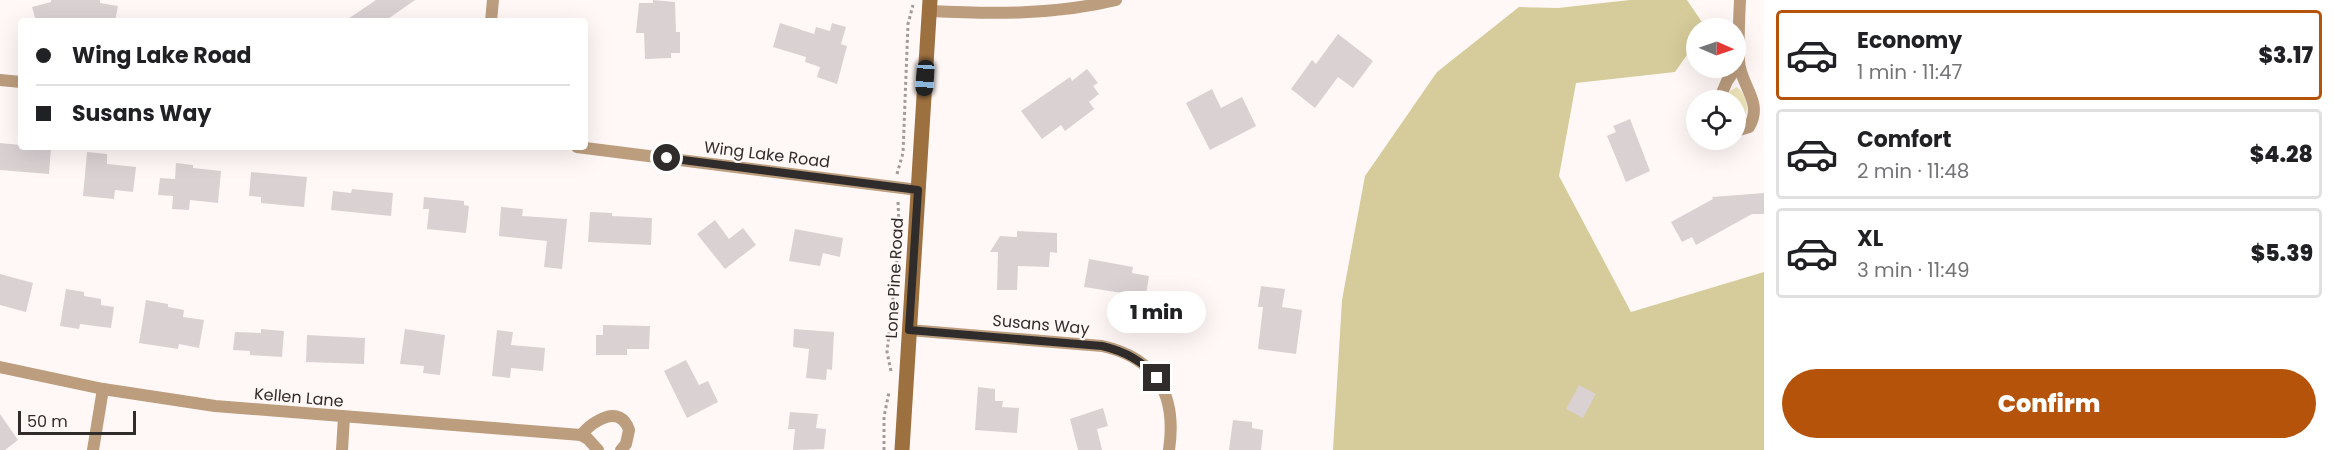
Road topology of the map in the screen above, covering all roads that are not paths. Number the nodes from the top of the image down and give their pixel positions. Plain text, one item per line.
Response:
1 (493, 0) edge
2 (1116, 0) edge
3 (1740, 0) edge
4 (930, 6) edge
5 (491, 18) edge
6 (1740, 18) edge
7 (1745, 78) edge
8 (0, 80) edge
9 (18, 82) edge
10 (1746, 128) edge
11 (588, 148) edge
12 (918, 190) junction
13 (909, 330) junction
14 (0, 367) edge
15 (103, 389) junction
16 (344, 417) junction
17 (581, 435) junction
18 (596, 448) edge
19 (93, 450) edge
20 (342, 450) edge
21 (621, 450) edge
22 (902, 450) edge
23 (1169, 450) edge

1 - 5 street
2 - 4 street
3 - 6 street
4 - 12 street, Lone Pine Road
7 - 10 street
8 - 9 street
11 - 12 street, Wing Lake Road
12 - 13 street, Lone Pine Road
13 - 22 street, Lone Pine Road
13 - 23 street, Susans Way
14 - 15 street, Kellen Lane
15 - 16 street, Kellen Lane
15 - 19 street
16 - 17 street, Kellen Lane
16 - 20 street
17 - 18 street
17 - 21 street

